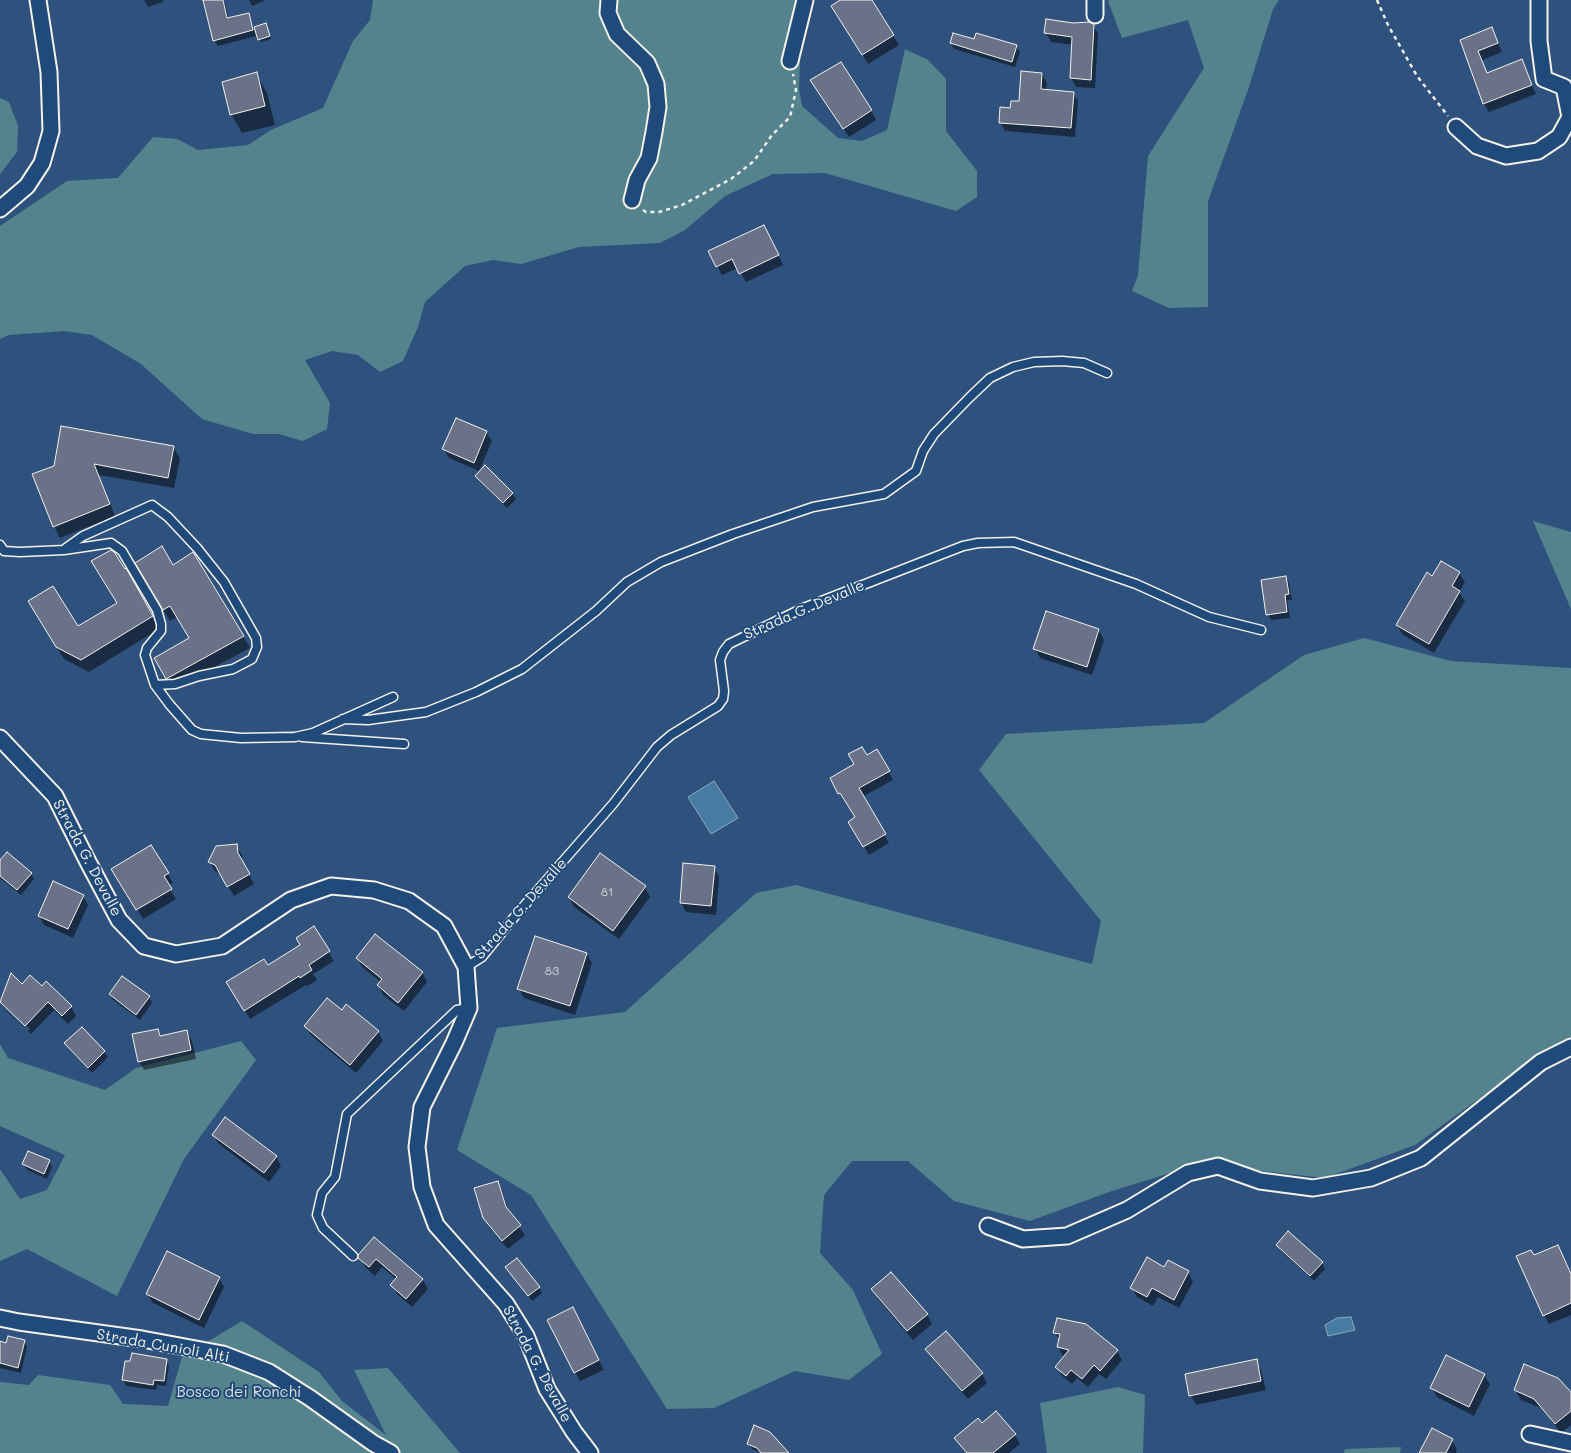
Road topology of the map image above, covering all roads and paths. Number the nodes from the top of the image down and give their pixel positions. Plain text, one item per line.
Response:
1 (38, 0) edge
2 (609, 0) edge
3 (805, 0) edge
4 (1377, 0) edge
5 (1539, 0) edge
6 (790, 61) joint
7 (1456, 127) joint
8 (632, 200) joint
9 (0, 209) edge
10 (1107, 373) dead end
11 (0, 545) edge
12 (64, 550) junction
13 (1261, 630) dead end
14 (155, 685) junction
15 (393, 697) dead end
16 (343, 719) junction
17 (295, 737) junction
18 (0, 738) edge
19 (404, 744) dead end
20 (466, 967) junction
21 (468, 1008) junction
22 (1571, 1047) edge
23 (988, 1226) dead end
24 (353, 1256) dead end
25 (0, 1318) edge
26 (1530, 1434) dead end
27 (1571, 1444) edge
28 (391, 1453) edge
29 (590, 1453) edge

1 - 9 street
2 - 8 street
3 - 6 street
4 - 7 path
5 - 7 street
6 - 8 path
10 - 16 lane
11 - 12 lane
12 - 14 lane
12 - 14 lane
13 - 20 lane, Strada G. Devalle
14 - 17 lane
15 - 16 lane
16 - 17 lane
17 - 19 lane
18 - 20 street, Strada G. Devalle
20 - 21 street, Strada G. Devalle
21 - 24 lane
21 - 29 street, Strada G. Devalle
22 - 23 street
25 - 28 street, Strada Cunioli Alti
26 - 27 street

